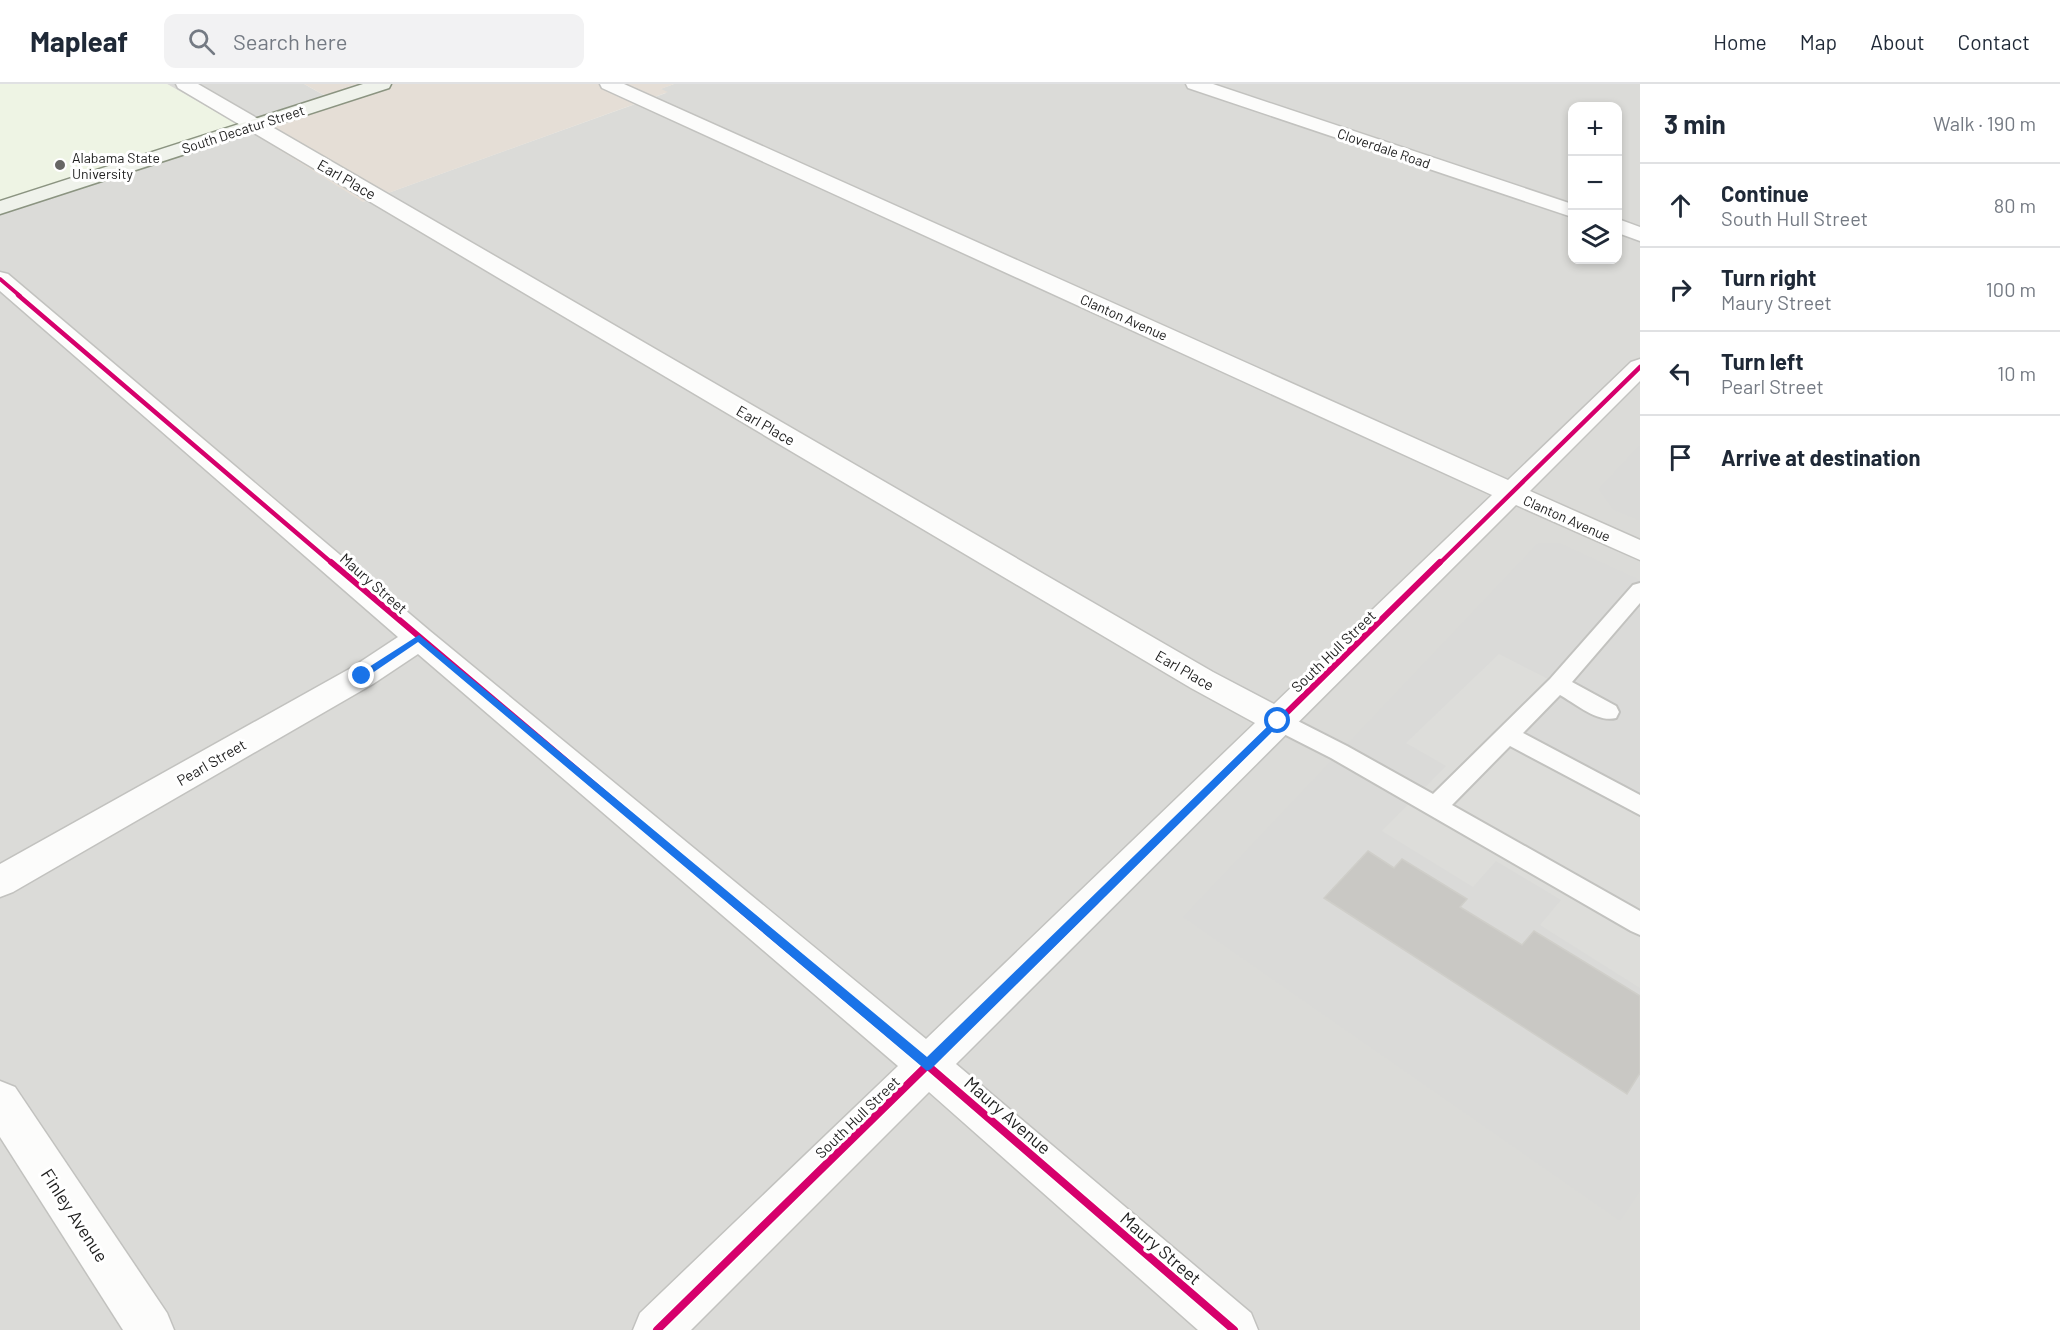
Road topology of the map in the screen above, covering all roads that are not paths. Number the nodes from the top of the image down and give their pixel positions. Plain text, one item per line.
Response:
1 (185, 84) edge
2 (382, 84) edge
3 (1195, 84) edge
4 (617, 85) edge
5 (255, 125) junction
6 (0, 208) edge
7 (1569, 210) edge
8 (1622, 228) edge
9 (1640, 234) edge
10 (0, 279) edge
11 (1640, 367) edge
12 (1512, 493) junction
13 (1640, 551) edge
14 (1640, 590) edge
15 (419, 638) junction
16 (1558, 684) junction
17 (1608, 712) dead end
18 (1278, 721) junction
19 (1508, 735) junction
20 (1640, 806) edge
21 (1435, 807) junction
22 (0, 882) edge
23 (1640, 924) edge
24 (927, 1065) junction
25 (0, 1100) edge
26 (1069, 1188) joint
27 (150, 1330) edge
28 (657, 1330) edge
29 (1234, 1330) edge

1 - 5 street, Earl Place
2 - 5 main road, South Decatur Street
3 - 7 street, Cloverdale Road
4 - 12 street, Clanton Avenue
5 - 6 main road, South Decatur Street
5 - 18 street, Earl Place
8 - 9 street
10 - 15 street, Maury Street
11 - 12 street, South Hull Street
12 - 13 street, Clanton Avenue
12 - 18 street, South Hull Street
14 - 16 lane
15 - 22 street, Pearl Street
15 - 24 street, Maury Street
16 - 17 lane
16 - 19 lane
18 - 21 lane
18 - 24 street, South Hull Street
19 - 20 lane
19 - 21 lane
21 - 23 lane
24 - 26 street, Maury Avenue
24 - 28 street, South Hull Street
25 - 27 street, Finley Avenue
26 - 29 street, Maury Street

